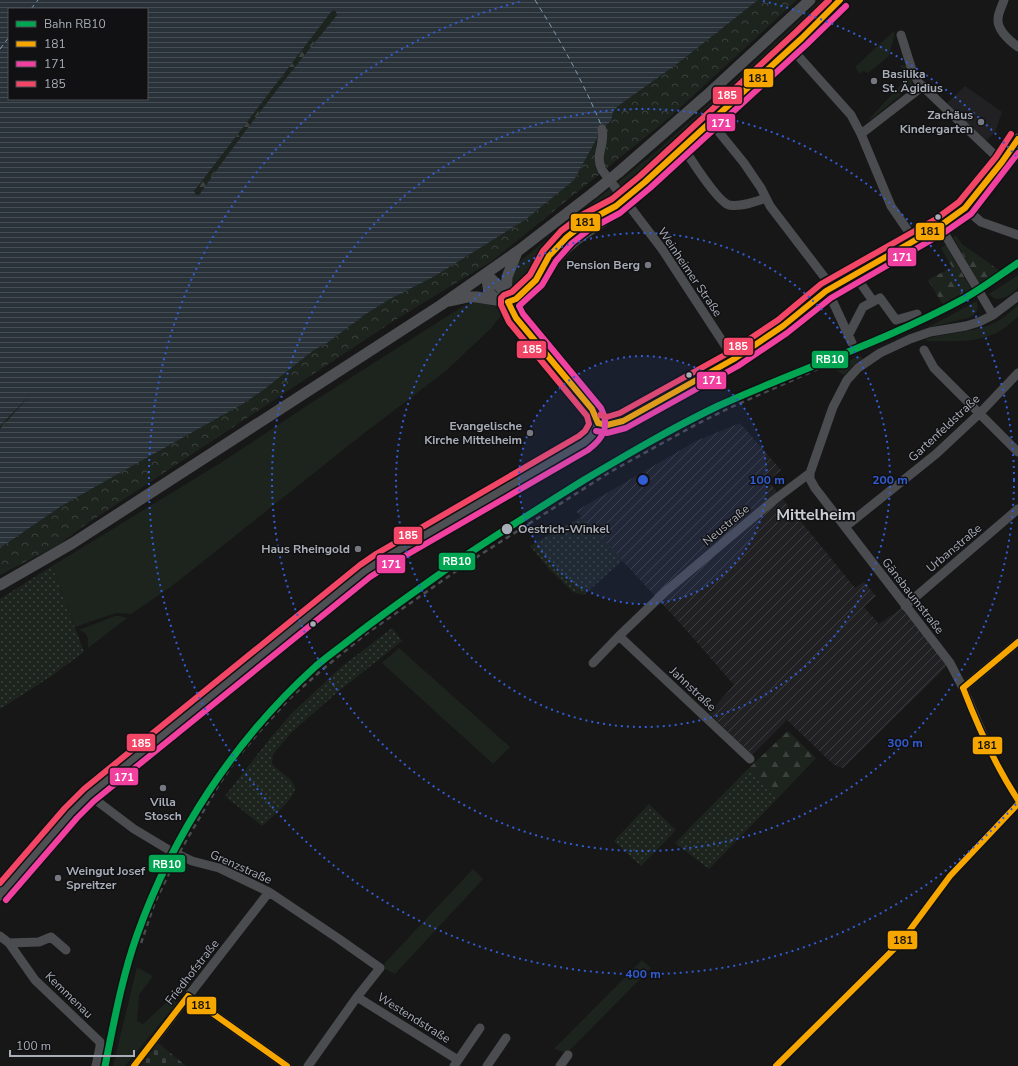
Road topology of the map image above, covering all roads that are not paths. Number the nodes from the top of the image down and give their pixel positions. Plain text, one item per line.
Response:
1 (810, 0) edge
2 (840, 0) edge
3 (1004, 0) edge
4 (902, 35) dead end
5 (1018, 47) edge
6 (791, 48) junction
7 (923, 86) junction
8 (710, 121) junction
9 (602, 129) dead end
10 (861, 134) junction
11 (1018, 139) edge
12 (683, 147) junction
13 (1002, 162) junction
14 (766, 198) junction
15 (624, 200) junction
16 (965, 208) junction
17 (940, 226) junction
18 (1018, 236) edge
19 (915, 240) junction
20 (518, 251) junction
21 (486, 274) junction
22 (854, 274) junction
23 (829, 289) junction
24 (1018, 296) edge
25 (503, 299) junction
26 (873, 301) junction
27 (440, 305) junction
28 (917, 314) dead end
29 (993, 315) junction
30 (924, 350) dead end
31 (734, 359) junction
32 (1018, 373) edge
33 (980, 413) junction
34 (598, 424) junction
35 (1018, 452) edge
36 (810, 473) junction
37 (1018, 509) edge
38 (845, 527) junction
39 (0, 585) edge
40 (904, 606) junction
41 (619, 636) junction
42 (1018, 642) edge
43 (593, 663) dead end
44 (963, 688) junction
45 (986, 742) dead end
46 (750, 759) dead end
47 (89, 795) junction
48 (269, 892) junction
49 (0, 895) edge
50 (0, 936) edge
51 (9, 943) junction
52 (66, 950) dead end
53 (380, 968) joint
54 (188, 996) junction
55 (357, 997) junction
56 (480, 1028) dead end
57 (506, 1038) dead end
58 (568, 1055) dead end
59 (456, 1063) edge
60 (96, 1066) edge
61 (134, 1066) edge
62 (287, 1066) edge
63 (308, 1066) edge
64 (487, 1066) edge
65 (560, 1066) edge

1 - 20 main road, bridge
2 - 6 street
3 - 5 street
4 - 7 street
6 - 8 street
6 - 10 street
7 - 10 street
7 - 13 street
8 - 12 street
8 - 14 street
9 - 15 street, Weinheimer Straße
10 - 19 street
11 - 13 main road
12 - 14 street
12 - 15 street
13 - 16 main road
14 - 23 street
15 - 25 street
15 - 31 street, Weinheimer Straße
16 - 17 main road
16 - 18 street
17 - 19 main road
17 - 29 street
19 - 22 main road
20 - 21 main road
20 - 25 main road
21 - 25 main road
21 - 27 main road
22 - 23 main road
22 - 26 street
23 - 26 street
23 - 31 main road
24 - 29 street
25 - 27 main road
25 - 34 main road
26 - 28 street
27 - 39 main road
29 - 36 street
30 - 33 street
31 - 34 main road
32 - 33 street, Gartenfeldstraße
33 - 35 street
33 - 38 street, Gartenfeldstraße
34 - 47 main road
36 - 38 street, Gänsbaumstraße
36 - 41 street, Neustraße
37 - 40 street, Urbanstraße
38 - 40 street, Gänsbaumstraße
40 - 44 street, Gänsbaumstraße
41 - 43 street, Neustraße
41 - 46 street, Jahnstraße
42 - 44 street
44 - 45 street, Gänsbaumstraße
47 - 48 street, Grenzstraße
47 - 49 main road
48 - 53 street, Grenzstraße
48 - 54 street, Friedhofstraße
50 - 51 street, Kemmenau
51 - 52 street
51 - 60 street, Kemmenau
53 - 55 street, Westendstraße
54 - 61 street, Friedhofstraße
54 - 62 street
55 - 59 street, Westendstraße
55 - 63 street, Westendstraße
56 - 59 street
57 - 64 street
58 - 65 street

